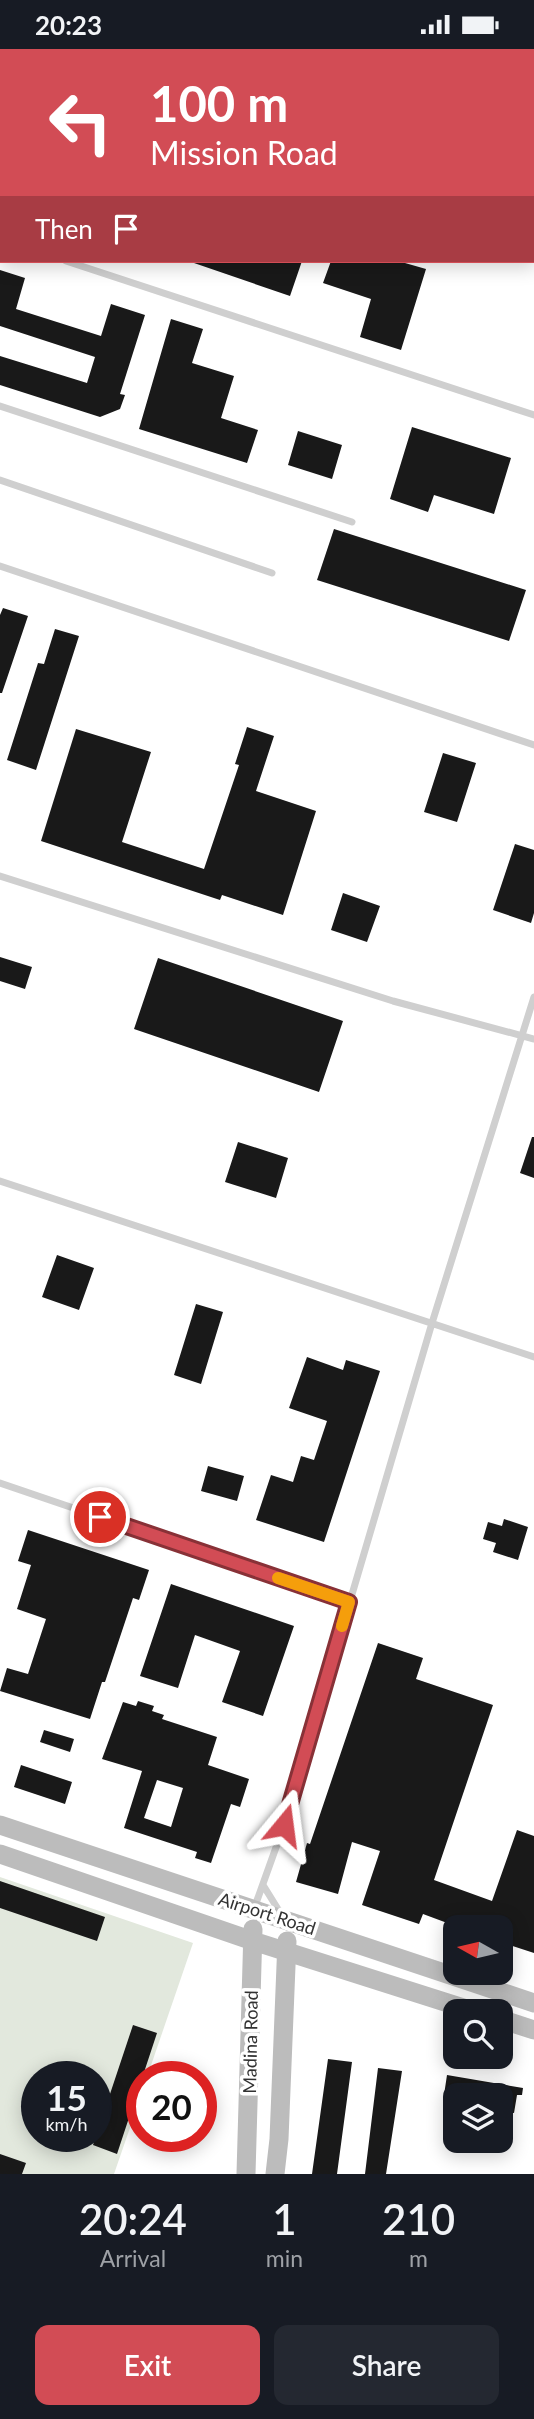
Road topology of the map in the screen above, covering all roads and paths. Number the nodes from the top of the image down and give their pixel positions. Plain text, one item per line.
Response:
1 (72, 263) edge
2 (0, 406) edge
3 (534, 415) edge
4 (0, 480) edge
5 (352, 522) dead end
6 (0, 566) edge
7 (272, 572) dead end
8 (534, 745) edge
9 (0, 876) edge
10 (534, 997) edge
11 (521, 1034) junction
12 (534, 1039) edge
13 (0, 1181) edge
14 (432, 1323) junction
15 (534, 1357) edge
16 (0, 1483) edge
17 (349, 1602) junction
18 (0, 1825) edge
19 (0, 1854) edge
20 (262, 1885) junction
21 (253, 1910) junction
22 (285, 1920) junction
23 (253, 1941) junction
24 (288, 1951) junction
25 (443, 2001) edge
26 (534, 2003) edge
27 (513, 2023) edge
28 (534, 2030) edge
29 (246, 2174) edge
30 (275, 2174) edge

1 - 3 lane
2 - 5 lane
4 - 7 lane
6 - 8 lane
9 - 11 lane
10 - 11 lane
11 - 12 lane
11 - 14 lane
13 - 14 lane
14 - 15 lane
14 - 17 lane
16 - 17 lane
17 - 20 lane
18 - 21 main road, Airport Road
19 - 23 main road, Airport Road
20 - 21 lane
20 - 22 lane
21 - 22 main road, Airport Road
21 - 23 main road, Madina Road
22 - 24 main road, Madina Road
22 - 26 main road, Airport Road
23 - 24 main road, Airport Road
23 - 29 main road, Madina Road
24 - 25 main road, Airport Road
24 - 30 main road, Madina Road
27 - 28 main road

